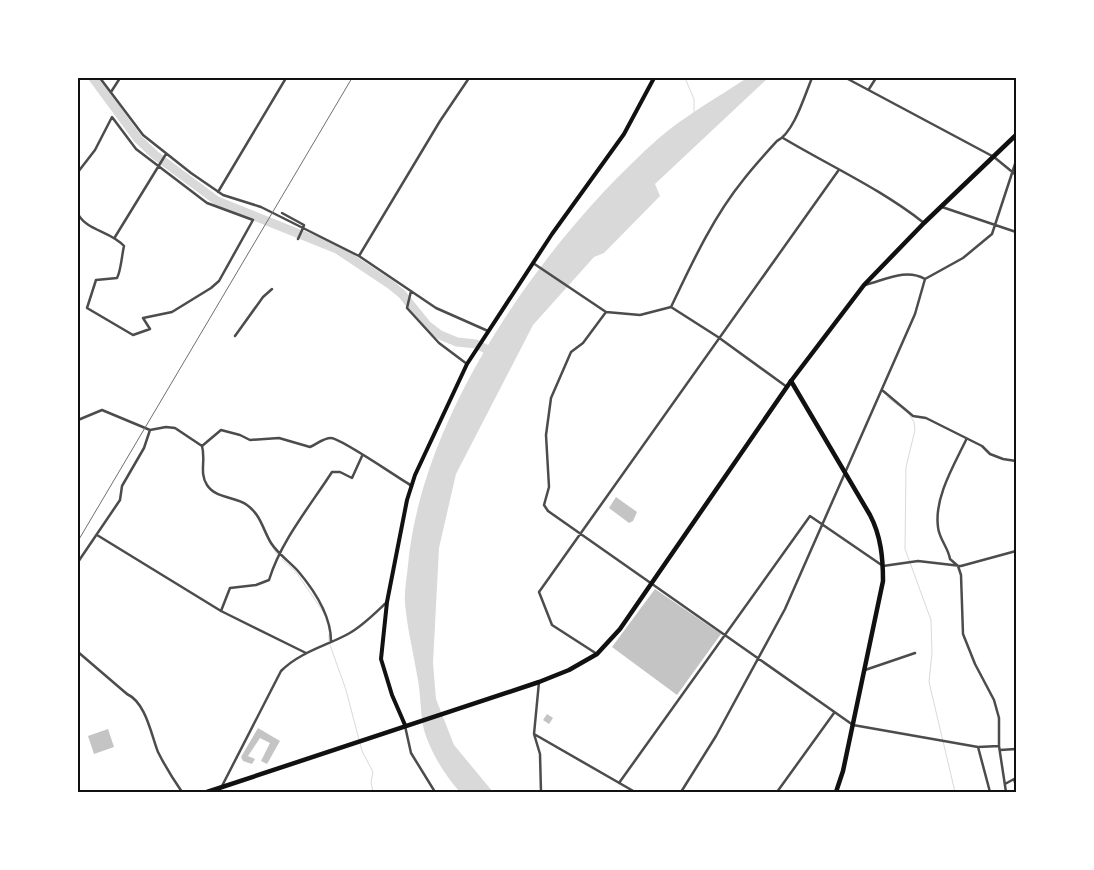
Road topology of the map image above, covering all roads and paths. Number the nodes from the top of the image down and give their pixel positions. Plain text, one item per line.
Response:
1 (100, 78) edge
2 (120, 78) edge
3 (286, 78) edge
4 (469, 78) edge
5 (654, 78) edge
6 (812, 78) edge
7 (846, 78) edge
8 (876, 78) edge
9 (869, 89) junction
10 (111, 92) junction
11 (1016, 135) edge
12 (782, 138) junction
13 (165, 156) junction
14 (994, 157) junction
15 (1016, 161) edge
16 (160, 164) junction
17 (838, 171) junction
18 (78, 172) edge
19 (1012, 173) junction
20 (1016, 175) edge
21 (218, 192) junction
22 (942, 207) junction
23 (282, 213) dead end
24 (78, 214) edge
25 (924, 223) junction
26 (996, 226) junction
27 (302, 229) junction
28 (1016, 232) edge
29 (115, 237) junction
30 (298, 238) dead end
31 (359, 256) junction
32 (534, 264) junction
33 (925, 279) junction
34 (864, 285) junction
35 (272, 289) dead end
36 (411, 291) junction
37 (671, 307) junction
38 (606, 312) junction
39 (488, 331) junction
40 (235, 336) dead end
41 (718, 337) junction
42 (467, 364) junction
43 (791, 381) junction
44 (787, 387) junction
45 (882, 390) junction
46 (78, 420) edge
47 (150, 430) junction
48 (966, 440) junction
49 (202, 446) junction
50 (362, 456) junction
51 (1016, 461) edge
52 (846, 472) junction
53 (412, 486) junction
54 (824, 524) junction
55 (581, 532) junction
56 (97, 535) junction
57 (1016, 551) edge
58 (280, 554) junction
59 (78, 562) edge
60 (883, 566) junction
61 (958, 566) junction
62 (653, 583) junction
63 (388, 602) junction
64 (221, 612) junction
65 (724, 633) junction
66 (331, 641) junction
67 (78, 652) edge
68 (306, 653) junction
69 (597, 654) junction
70 (915, 654) dead end
71 (760, 658) junction
72 (864, 670) junction
73 (539, 682) junction
74 (834, 713) junction
75 (405, 725) junction
76 (853, 725) junction
77 (534, 734) junction
78 (978, 747) junction
79 (1000, 748) junction
80 (1016, 749) edge
81 (619, 783) junction
82 (1005, 784) junction
83 (1016, 786) edge
84 (221, 787) junction
85 (182, 792) edge
86 (207, 792) edge
87 (435, 792) edge
88 (541, 792) edge
89 (635, 792) edge
90 (681, 792) edge
91 (777, 792) edge
92 (836, 792) edge
93 (990, 792) edge
94 (1006, 792) edge

1 - 10 street
2 - 10 street
3 - 21 street
4 - 31 street
5 - 32 main road
6 - 12 street
7 - 9 street
8 - 9 street
9 - 14 street
10 - 13 street
11 - 14 main road
12 - 17 street
12 - 37 street
13 - 16 street
13 - 21 street
14 - 19 street
14 - 22 main road
15 - 19 street
16 - 18 street
16 - 29 street
16 - 29 street
17 - 25 street
17 - 41 street
19 - 20 street
19 - 26 street
21 - 27 street
22 - 25 main road
22 - 26 street
23 - 27 street
24 - 29 street
25 - 34 main road
26 - 28 street
26 - 33 street
27 - 30 street
27 - 31 street
31 - 36 street
32 - 38 street
32 - 39 main road
33 - 34 street
33 - 45 street
34 - 43 main road
35 - 40 street
36 - 39 street
36 - 42 street
37 - 38 street
37 - 41 street
38 - 55 street
39 - 42 main road
41 - 44 street
41 - 55 street
42 - 53 main road
43 - 44 main road
43 - 52 main road
44 - 62 main road
45 - 48 street
45 - 52 street
46 - 47 street
47 - 49 street
47 - 56 street
48 - 51 street
48 - 61 street
49 - 50 street
49 - 58 street
50 - 53 street
50 - 58 street
52 - 54 street
52 - 60 main road
53 - 63 main road
54 - 60 street
54 - 65 street
54 - 71 street
55 - 62 street
55 - 69 street
56 - 59 street
56 - 64 street
57 - 61 street
58 - 64 street
58 - 66 street
60 - 61 street
60 - 72 main road
61 - 79 street
62 - 65 street
62 - 69 main road
63 - 66 street
63 - 75 main road
64 - 68 street
65 - 71 street
65 - 81 street
66 - 68 street
67 - 85 street
68 - 84 street
69 - 73 main road
70 - 72 street
71 - 74 street
71 - 90 street
72 - 76 main road
73 - 75 main road
73 - 77 street
74 - 76 street
74 - 91 street
75 - 84 main road
75 - 87 street
76 - 78 street
76 - 92 main road
77 - 81 street
77 - 88 street
78 - 79 street
78 - 93 street
79 - 80 street
79 - 82 street
81 - 89 street
82 - 83 street
82 - 94 street
84 - 86 main road

